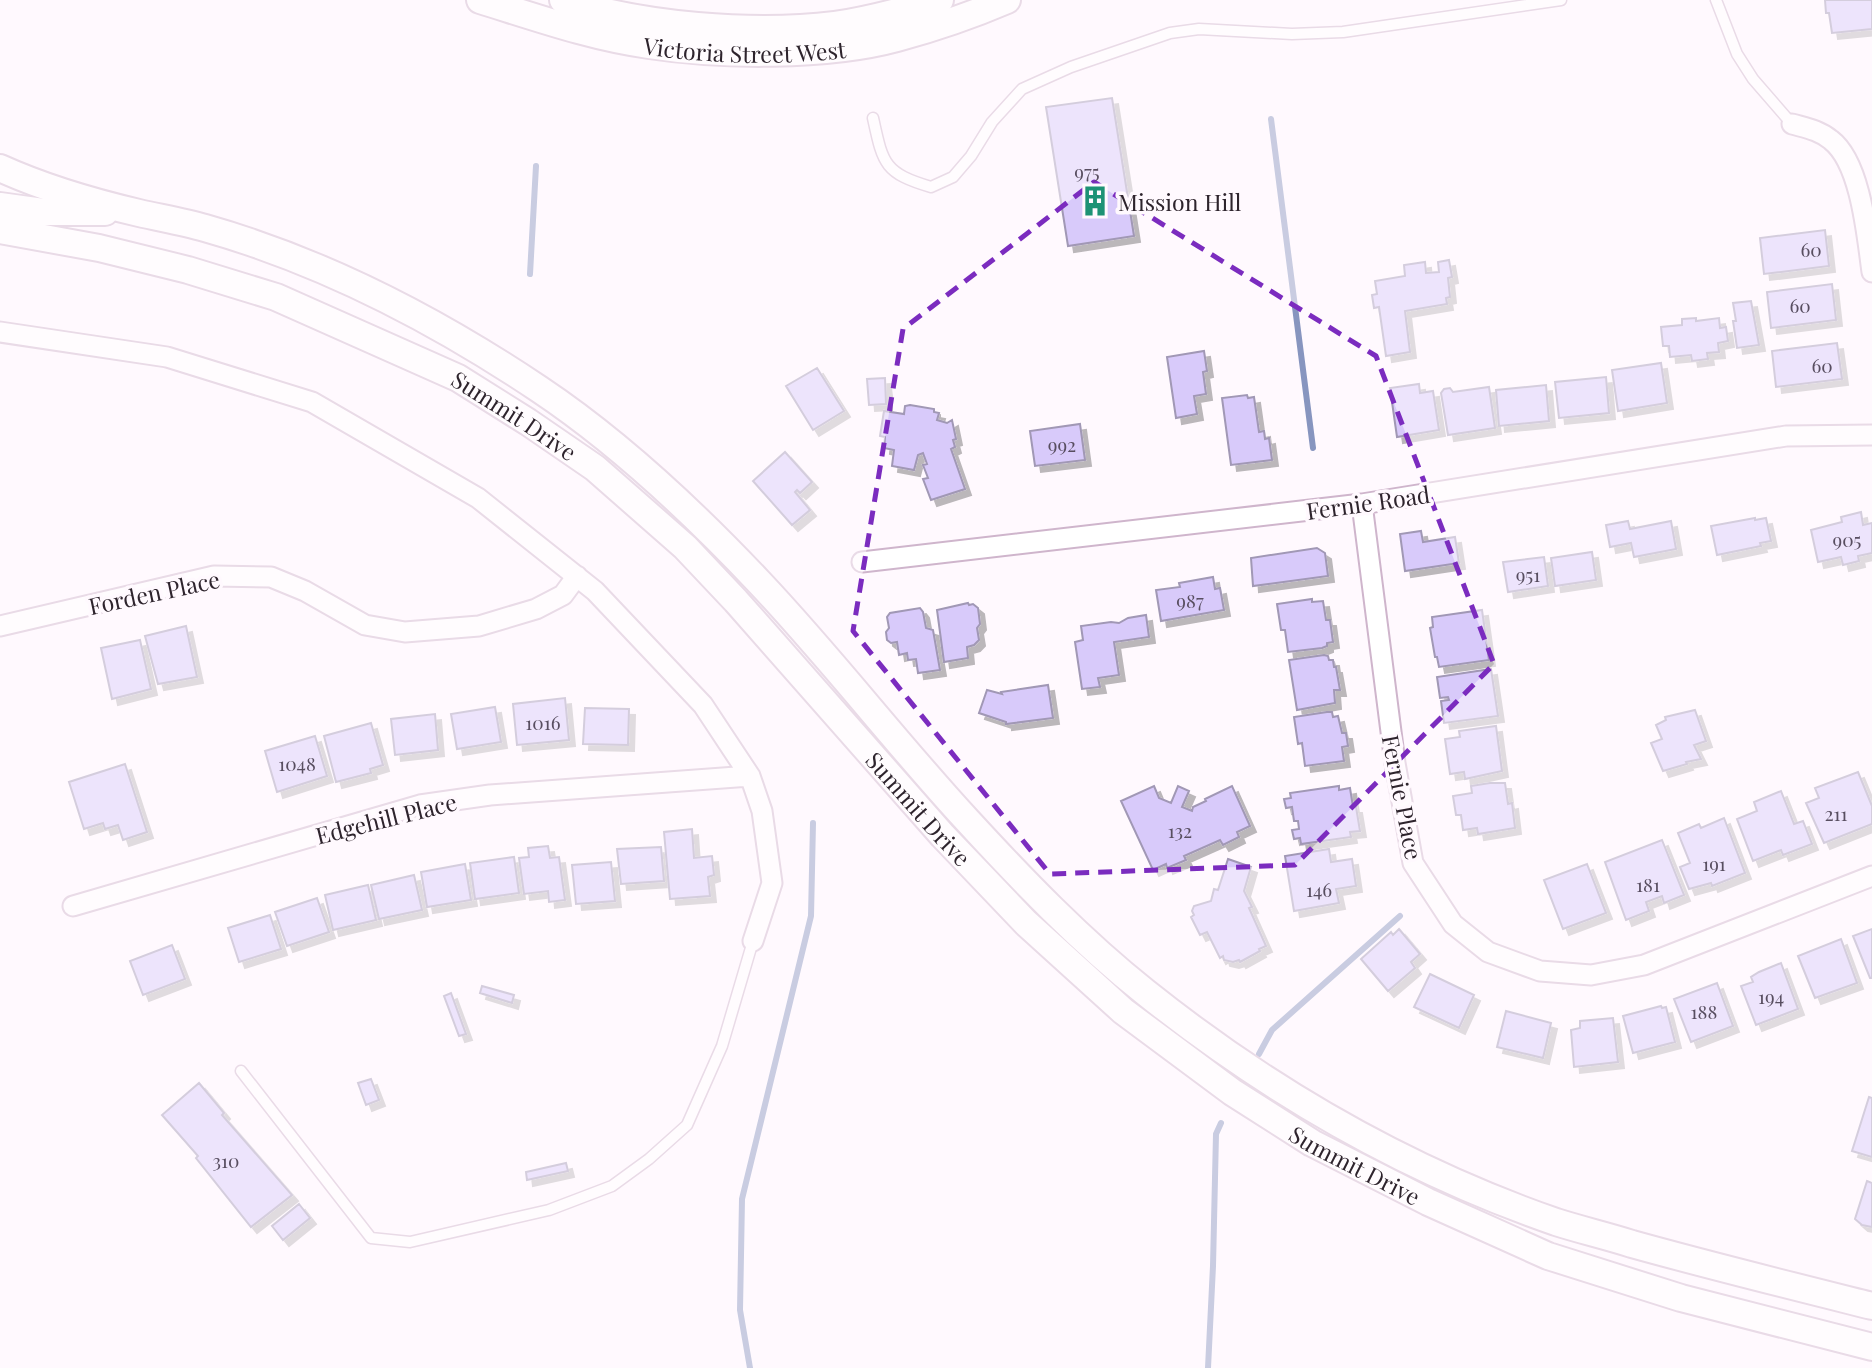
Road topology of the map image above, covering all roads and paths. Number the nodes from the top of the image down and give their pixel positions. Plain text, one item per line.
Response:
1 (480, 0) edge
2 (563, 0) edge
3 (940, 0) edge
4 (1007, 0) edge
5 (1561, 0) edge
6 (1716, 0) edge
7 (873, 118) dead end
8 (1791, 124) joint
9 (0, 168) edge
10 (0, 206) edge
11 (134, 212) junction
12 (0, 230) edge
13 (1872, 272) edge
14 (0, 332) edge
15 (1872, 435) edge
16 (1362, 504) junction
17 (862, 562) dead end
18 (577, 576) junction
19 (0, 625) edge
20 (750, 776) junction
21 (1872, 876) edge
22 (73, 906) dead end
23 (753, 940) joint
24 (241, 1071) dead end
25 (1871, 1305) edge
26 (1826, 1336) junction
27 (1872, 1347) edge
28 (1872, 1367) edge

1 - 4 main road, Victoria Street West
2 - 3 main road, Victoria Street West
5 - 7 lane
6 - 8 lane
8 - 13 street
9 - 11 main road
10 - 11 main road
11 - 25 main road, Summit Drive
12 - 26 main road, Summit Drive
14 - 18 street
15 - 16 street, Fernie Road
16 - 17 street, Fernie Road
16 - 21 street, Fernie Place
18 - 19 street, Forden Place
18 - 20 street
20 - 22 street, Edgehill Place
20 - 23 street
23 - 24 lane
26 - 27 main road, Summit Drive
26 - 28 main road

